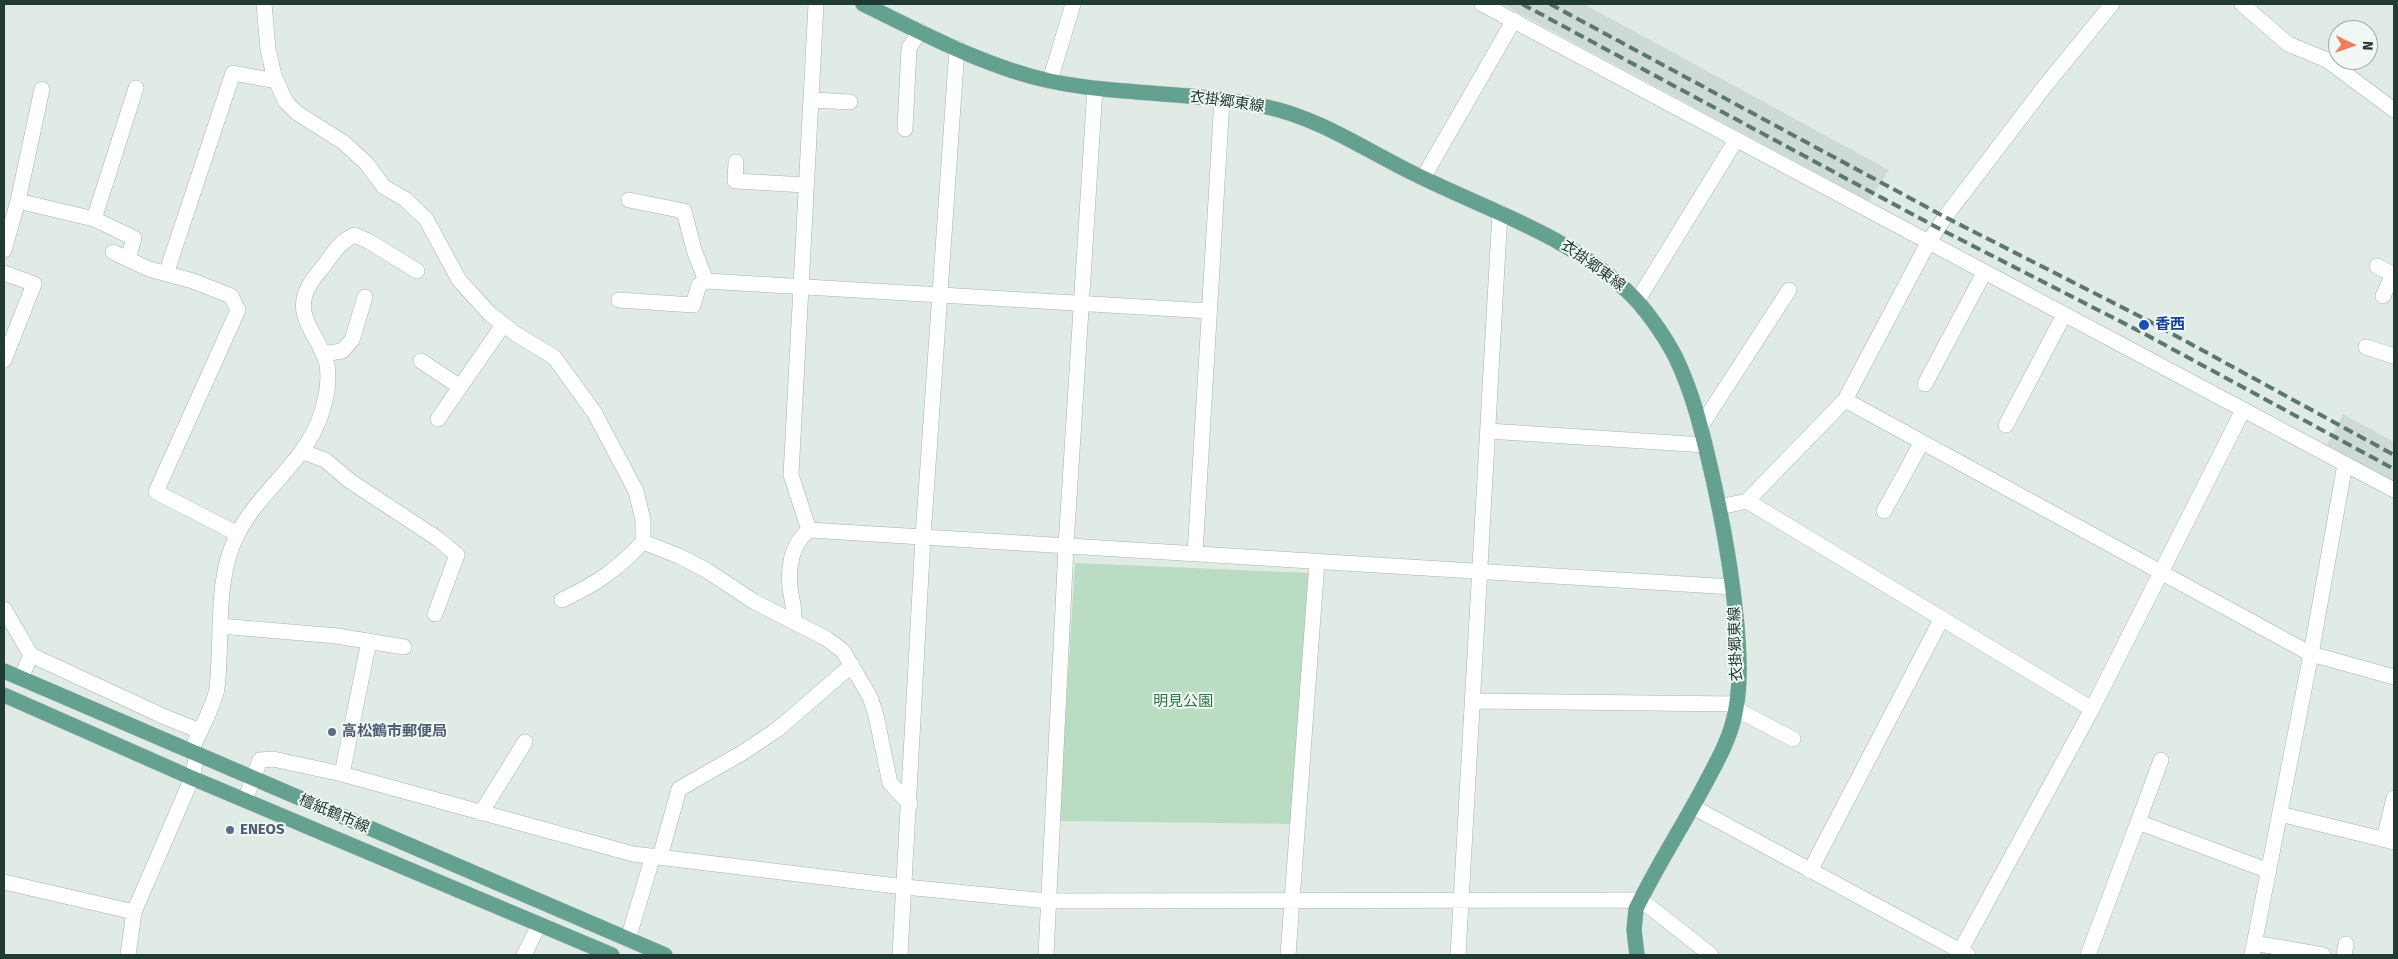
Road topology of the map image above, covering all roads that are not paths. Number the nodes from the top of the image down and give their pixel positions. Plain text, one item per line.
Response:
1 (264, 4) edge
2 (816, 4) edge
3 (863, 4) edge
4 (1073, 4) edge
5 (1482, 4) edge
6 (2112, 4) edge
7 (2242, 4) edge
8 (1514, 20) junction
9 (920, 31) junction
10 (957, 48) junction
11 (276, 81) junction
12 (1050, 81) junction
13 (136, 88) dead end
14 (1096, 88) junction
15 (42, 89) dead end
16 (1222, 99) junction
17 (811, 100) junction
18 (850, 102) dead end
19 (2394, 110) edge
20 (905, 129) dead end
21 (1736, 140) junction
22 (736, 162) dead end
23 (1423, 178) junction
24 (806, 185) junction
25 (629, 200) dead end
26 (18, 201) junction
27 (1500, 212) junction
28 (94, 219) junction
29 (1928, 243) junction
30 (4, 250) edge
31 (113, 252) dead end
32 (128, 259) junction
33 (2377, 266) dead end
34 (417, 271) dead end
35 (1984, 273) junction
36 (4, 274) edge
37 (166, 274) junction
38 (2394, 274) edge
39 (706, 281) junction
40 (801, 286) junction
41 (1789, 290) dead end
42 (940, 295) junction
43 (2383, 296) dead end
44 (365, 297) dead end
45 (619, 300) dead end
46 (1637, 300) junction
47 (1082, 305) junction
48 (1209, 311) junction
49 (2064, 315) junction
50 (503, 325) junction
51 (2366, 347) dead end
52 (323, 354) junction
53 (2394, 356) edge
54 (4, 360) edge
55 (421, 361) dead end
56 (1925, 384) dead end
57 (460, 388) junction
58 (1845, 400) junction
59 (2243, 410) junction
60 (438, 418) dead end
61 (2006, 425) dead end
62 (1701, 426) junction
63 (1488, 431) junction
64 (1922, 442) junction
65 (1705, 445) junction
66 (303, 452) junction
67 (2344, 464) junction
68 (2394, 490) edge
69 (1747, 501) junction
70 (1720, 507) junction
71 (1884, 511) dead end
72 (809, 530) junction
73 (238, 534) junction
74 (924, 538) junction
75 (643, 542) junction
76 (1066, 546) junction
77 (1195, 554) junction
78 (1317, 562) junction
79 (1480, 572) junction
80 (2160, 573) junction
81 (1733, 587) junction
82 (562, 600) dead end
83 (4, 609) edge
84 (435, 614) dead end
85 (1942, 618) junction
86 (793, 621) junction
87 (220, 626) junction
88 (369, 641) junction
89 (404, 647) dead end
90 (2311, 654) junction
91 (31, 655) junction
92 (852, 665) junction
93 (4, 671) edge
94 (21, 678) junction
95 (2394, 678) edge
96 (4, 695) edge
97 (1473, 701) junction
98 (1737, 707) junction
99 (2092, 708) junction
100 (200, 731) junction
101 (1793, 739) dead end
102 (525, 742) dead end
103 (194, 753) junction
104 (2161, 760) dead end
105 (342, 774) junction
106 (192, 778) junction
107 (253, 779) junction
108 (2394, 798) edge
109 (245, 800) junction
110 (910, 804) junction
111 (1693, 807) junction
112 (481, 813) junction
113 (2280, 814) junction
114 (2138, 822) junction
115 (2389, 840) edge
116 (656, 856) junction
117 (1810, 870) junction
118 (2269, 871) junction
119 (4, 882) edge
120 (905, 887) junction
121 (1462, 899) junction
122 (1292, 900) junction
123 (1641, 900) junction
124 (1048, 901) junction
125 (134, 912) junction
126 (539, 924) junction
127 (628, 939) junction
128 (2253, 949) edge
129 (1962, 954) edge
130 (128, 955) edge
131 (524, 955) edge
132 (612, 955) edge
133 (666, 955) edge
134 (900, 955) edge
135 (1046, 955) edge
136 (1288, 955) edge
137 (1458, 955) edge
138 (1637, 955) edge
139 (1711, 955) edge
140 (2088, 955) edge
141 (2323, 955) edge

1 - 11 street
2 - 17 street
3 - 9 main road, 衣掛郷東線
4 - 12 street
5 - 8 street
6 - 29 street
7 - 19 street
8 - 21 street
8 - 23 street
9 - 10 main road, 衣掛郷東線
9 - 20 street
10 - 12 main road, 衣掛郷東線
10 - 42 street
11 - 37 street
11 - 50 street
12 - 14 main road, 衣掛郷東線
13 - 28 street
14 - 16 main road, 衣掛郷東線
14 - 47 street
15 - 26 street
16 - 23 main road, 衣掛郷東線
16 - 48 street
17 - 18 street
17 - 24 street
21 - 29 street
21 - 46 street
22 - 24 street
23 - 27 main road, 衣掛郷東線
24 - 40 street
25 - 39 street
26 - 28 street
26 - 30 street
27 - 46 main road, 衣掛郷東線
27 - 63 street
28 - 32 street
29 - 35 street
29 - 58 street
31 - 32 street
32 - 37 street
33 - 38 street
34 - 52 street
35 - 49 street
35 - 56 street
36 - 54 street
37 - 73 street
38 - 43 street
39 - 40 street
39 - 45 street
40 - 42 street
40 - 72 street
41 - 62 street
42 - 47 street
42 - 74 street
44 - 52 street
46 - 62 main road, 衣掛郷東線
47 - 48 street
47 - 76 street
48 - 77 street
49 - 59 street
49 - 61 street
50 - 57 street
50 - 75 street
51 - 53 street
52 - 66 street
55 - 57 street
57 - 60 street
58 - 64 street
58 - 69 street
59 - 67 street
59 - 80 street
62 - 65 main road, 衣掛郷東線
63 - 65 street
63 - 79 street
64 - 71 street
64 - 80 street
65 - 70 main road, 衣掛郷東線
66 - 73 street
66 - 84 street
67 - 68 street
67 - 90 street
69 - 70 street
69 - 85 street
70 - 81 main road, 衣掛郷東線
72 - 74 street
72 - 86 street
73 - 87 street
74 - 76 street
74 - 110 street
75 - 82 street
75 - 86 street
76 - 77 street
76 - 124 street
77 - 78 street
78 - 79 street
78 - 122 street
79 - 81 street
79 - 97 street
80 - 90 street
80 - 99 street
81 - 98 main road, 衣掛郷東線
83 - 91 street
85 - 99 street
85 - 117 street
86 - 92 street
87 - 88 street
87 - 100 street
88 - 89 street
88 - 105 street
90 - 95 street
90 - 113 street
91 - 94 street
91 - 100 street
92 - 110 street
92 - 116 street
93 - 94 main road, 檀紙鶴市線
94 - 103 main road, 檀紙鶴市線
96 - 106 main road, 檀紙鶴市線
97 - 98 street
97 - 121 street
98 - 101 street
98 - 111 main road, 衣掛郷東線
99 - 129 street
100 - 103 street
102 - 112 street
103 - 106 street
103 - 107 main road, 檀紙鶴市線
104 - 114 street
105 - 107 street
105 - 112 street
106 - 109 main road, 檀紙鶴市線
106 - 125 street
107 - 109 street
107 - 127 main road, 檀紙鶴市線
108 - 115 street
109 - 126 main road, 檀紙鶴市線
110 - 120 street
111 - 117 street
111 - 123 main road, 衣掛郷東線
112 - 116 street
113 - 115 street
113 - 118 street
114 - 118 street
114 - 140 street
116 - 120 street
116 - 127 street
117 - 129 street
118 - 128 street
119 - 125 street
120 - 124 street
120 - 134 street
121 - 122 street
121 - 123 street
121 - 137 street
122 - 124 street
122 - 136 street
123 - 138 main road, 衣掛郷東線
123 - 139 street
124 - 135 street
125 - 130 street
126 - 131 street
126 - 132 main road, 檀紙鶴市線
127 - 133 main road, 檀紙鶴市線
128 - 141 street

